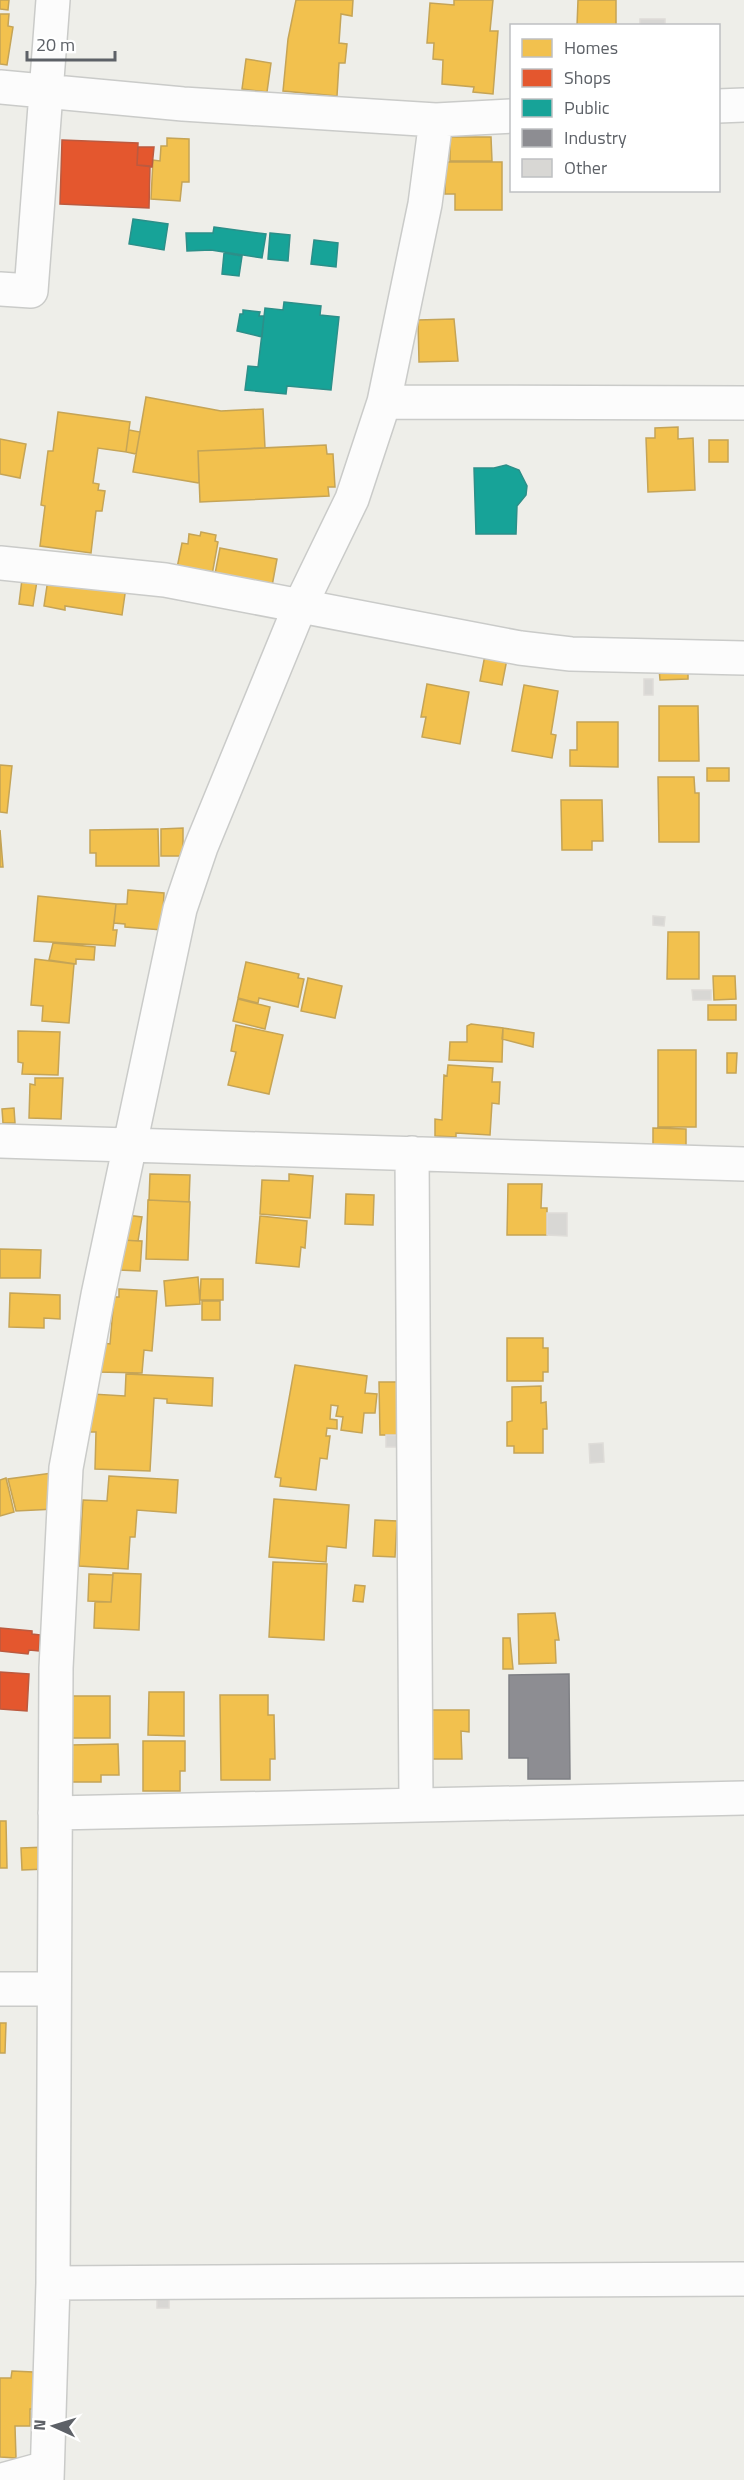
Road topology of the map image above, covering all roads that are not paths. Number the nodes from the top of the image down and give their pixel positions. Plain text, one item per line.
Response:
1 (53, 0) edge
2 (0, 87) edge
3 (47, 92) junction
4 (744, 105) edge
5 (720, 106) edge
6 (510, 116) edge
7 (436, 120) junction
8 (0, 289) edge
9 (384, 402) junction
10 (744, 403) edge
11 (0, 564) edge
12 (300, 606) junction
13 (744, 658) edge
14 (0, 1141) edge
15 (130, 1143) junction
16 (412, 1153) junction
17 (744, 1164) edge
18 (744, 1798) edge
19 (416, 1803) junction
20 (55, 1813) junction
21 (0, 1989) edge
22 (54, 1989) junction
23 (744, 2279) edge
24 (53, 2283) junction
25 (46, 2474) edge
26 (2, 2480) edge

1 - 3 street
2 - 3 street
3 - 7 street
3 - 8 street
4 - 5 street
6 - 7 street
7 - 9 street
9 - 10 street
9 - 12 street
11 - 12 street
12 - 13 street
12 - 15 street
14 - 15 street
15 - 16 street
15 - 20 street
16 - 17 street
16 - 19 street
18 - 19 street
19 - 20 street
20 - 22 street
21 - 22 street
22 - 24 street
23 - 24 street
24 - 25 street
25 - 26 street

